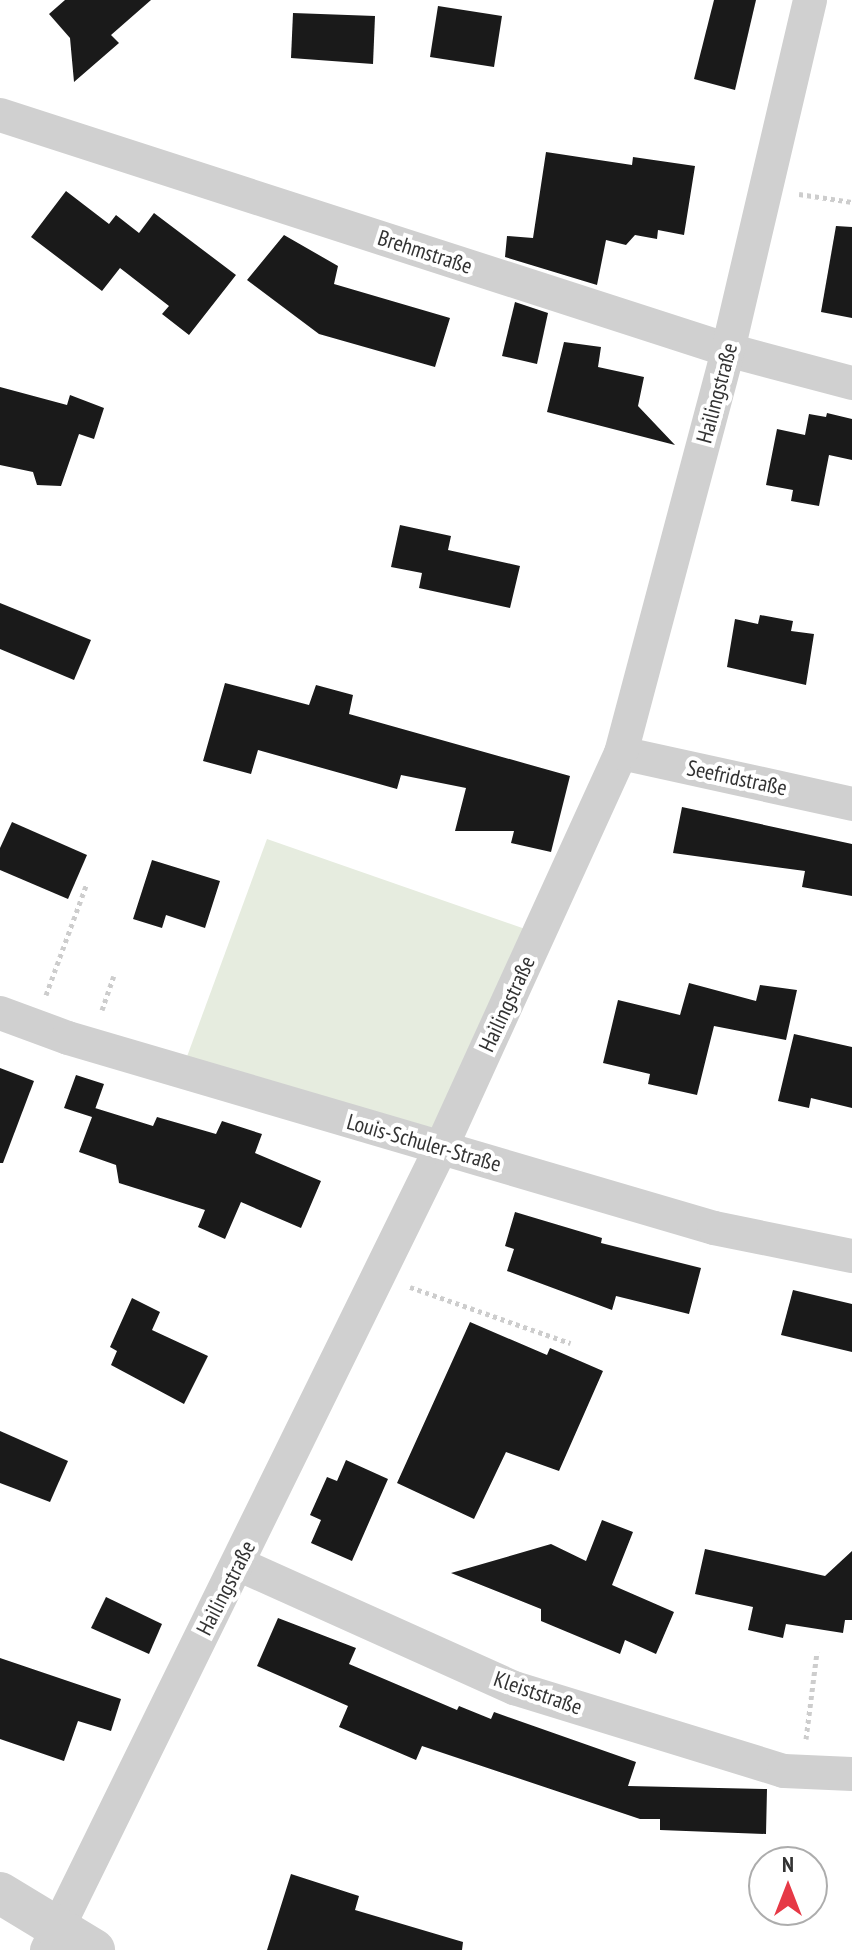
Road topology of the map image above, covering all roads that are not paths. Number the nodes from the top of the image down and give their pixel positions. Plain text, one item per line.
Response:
1 (810, 0) edge
2 (0, 115) edge
3 (728, 350) junction
4 (852, 383) edge
5 (621, 753) junction
6 (852, 804) edge
7 (0, 1013) edge
8 (441, 1148) junction
9 (852, 1256) edge
10 (238, 1564) junction
11 (852, 1774) edge
12 (0, 1893) edge
13 (51, 1940) edge
14 (94, 1950) edge

1 - 3 street, Hailingstraße
2 - 3 street, Brehmstraße
3 - 4 street, Brehmstraße
3 - 5 street, Hailingstraße
5 - 6 street, Seefridstraße
5 - 8 street, Hailingstraße
7 - 8 street, Louis-Schuler-Straße
8 - 9 street, Louis-Schuler-Straße
8 - 10 street, Hailingstraße
10 - 11 street, Kleiststraße
10 - 13 street, Hailingstraße
12 - 13 street
13 - 14 street

